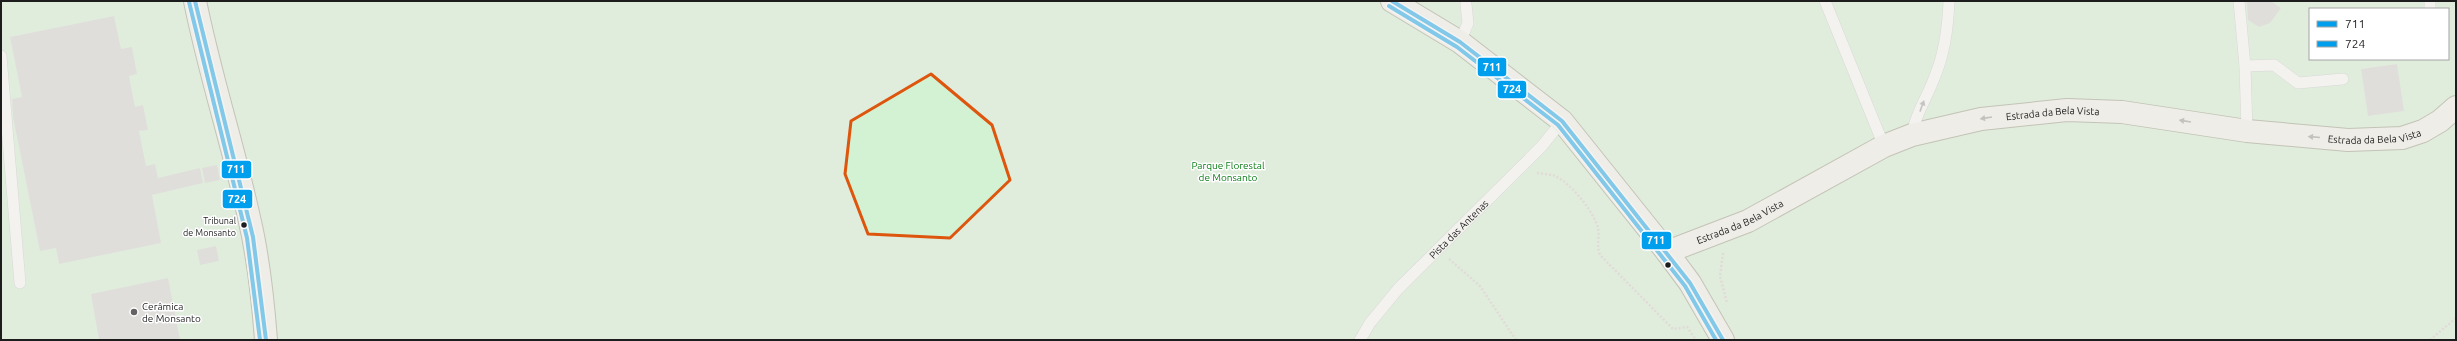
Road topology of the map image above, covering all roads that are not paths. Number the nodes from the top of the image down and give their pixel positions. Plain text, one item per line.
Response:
1 (195, 1) edge
2 (1392, 1) edge
3 (1825, 1) edge
4 (1949, 1) edge
5 (2239, 1) edge
6 (1465, 2) edge
7 (1460, 42) junction
8 (1, 56) edge
9 (2245, 66) junction
10 (2343, 79) dead end
11 (2456, 107) edge
12 (1562, 121) junction
13 (2247, 131) junction
14 (1912, 139) junction
15 (1884, 146) junction
16 (1667, 252) junction
17 (20, 283) dead end
18 (266, 340) edge
19 (1360, 340) edge
20 (1723, 340) edge

1 - 18 street
2 - 7 street
3 - 15 lane
14 -> 4 lane
5 - 9 lane
6 - 7 lane
7 - 12 street
8 - 17 lane
9 - 10 lane
9 - 13 lane
11 -> 13 street, Estrada da Bela Vista
12 - 16 street
12 - 19 lane, Pista das Antenas
13 -> 14 street, Estrada da Bela Vista
14 - 15 street, Estrada da Bela Vista
15 - 16 street, Estrada da Bela Vista
16 - 20 street

